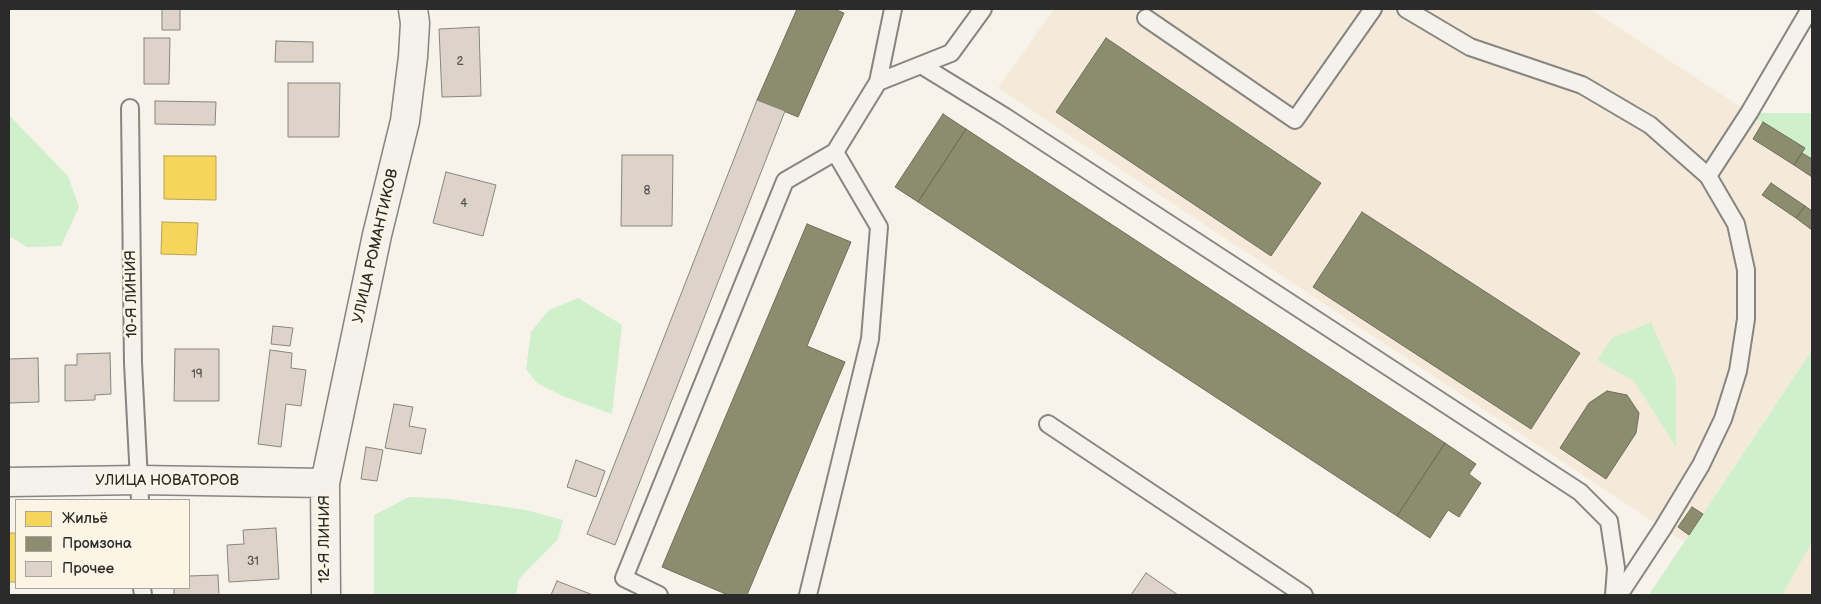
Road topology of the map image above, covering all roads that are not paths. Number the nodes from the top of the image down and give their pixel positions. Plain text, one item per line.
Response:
1 (413, 9) edge
2 (893, 9) edge
3 (983, 9) edge
4 (1373, 9) edge
5 (1406, 9) edge
6 (1810, 9) edge
7 (1146, 18) dead end
8 (920, 65) junction
9 (878, 82) junction
10 (130, 108) dead end
11 (835, 152) junction
12 (1708, 176) junction
13 (1048, 424) dead end
14 (9, 482) edge
15 (325, 483) junction
16 (140, 490) edge
17 (326, 595) edge
18 (659, 595) edge
19 (808, 595) edge
20 (1304, 595) edge
21 (1614, 595) edge
22 (1619, 595) edge

1 - 15 street, УЛИЦА РОМАНТИКОВ
2 - 9 lane
3 - 8 lane
4 - 7 lane
5 - 12 lane
6 - 12 lane
8 - 9 lane
8 - 21 lane
9 - 11 lane
10 - 16 lane, 10-Я ЛИНИЯ
11 - 18 lane
11 - 19 lane
12 - 22 lane
13 - 20 lane
14 - 16 street, УЛИЦА НОВАТОРОВ
15 - 16 street, УЛИЦА НОВАТОРОВ
15 - 17 street, 12-Я ЛИНИЯ

